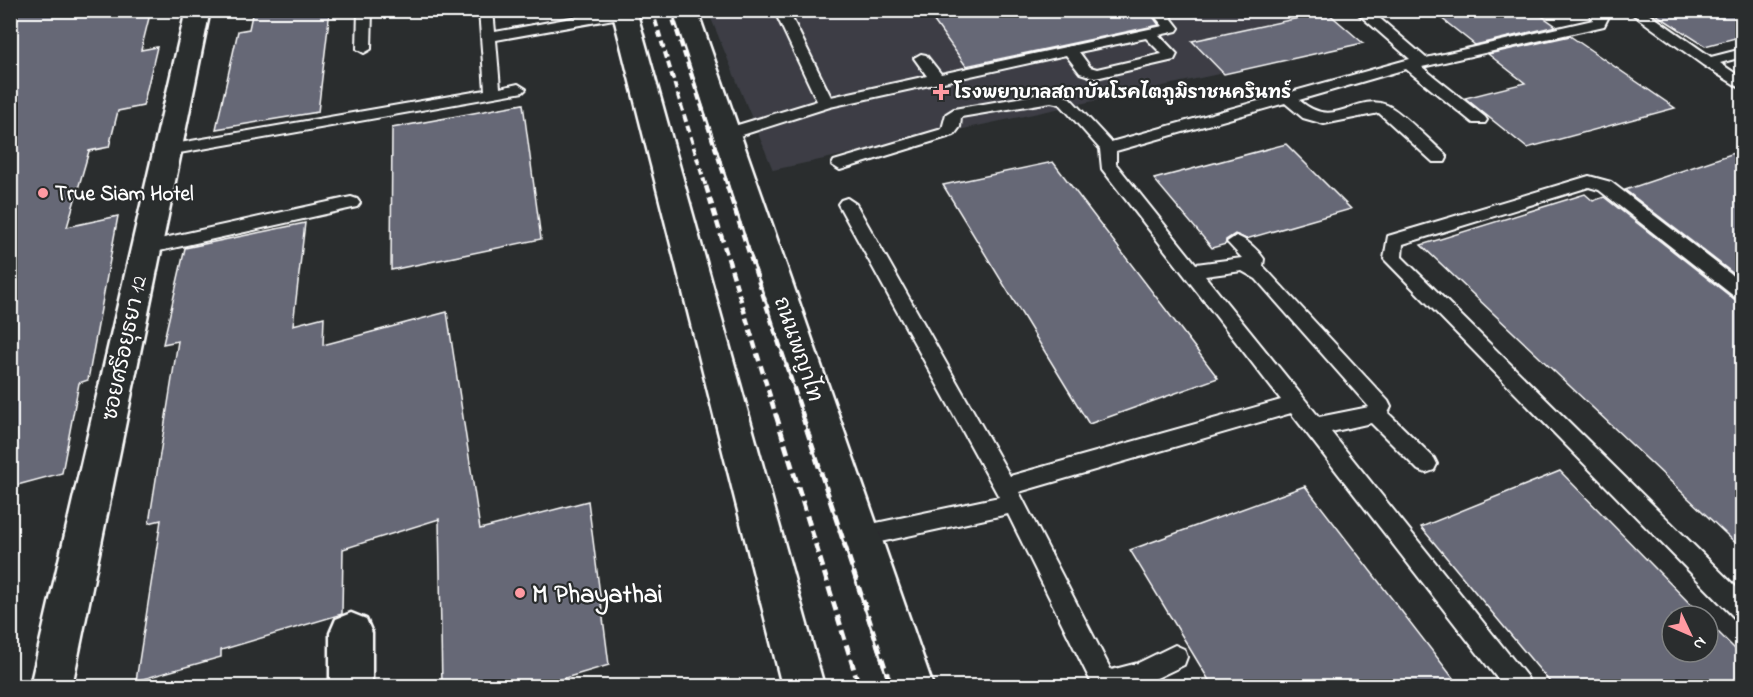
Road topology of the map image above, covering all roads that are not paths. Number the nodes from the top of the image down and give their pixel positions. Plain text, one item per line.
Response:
1 (198, 10) edge
2 (365, 10) edge
3 (486, 10) edge
4 (685, 10) edge
5 (781, 10) edge
6 (1157, 10) edge
7 (1361, 10) edge
8 (1594, 10) edge
9 (1634, 10) edge
10 (624, 12) edge
11 (1149, 33) junction
12 (488, 37) junction
13 (364, 49) dead end
14 (1070, 50) junction
15 (1743, 53) edge
16 (921, 58) dead end
17 (1708, 62) junction
18 (1416, 63) junction
19 (937, 79) junction
20 (1743, 85) edge
21 (518, 89) dead end
22 (493, 94) junction
23 (1288, 98) junction
24 (826, 103) junction
25 (1479, 120) dead end
26 (727, 134) junction
27 (1108, 148) junction
28 (168, 150) junction
29 (1439, 158) dead end
30 (840, 165) dead end
31 (351, 203) dead end
32 (847, 204) dead end
33 (1236, 243) dead end
34 (146, 248) junction
35 (1253, 269) junction
36 (1191, 272) junction
37 (1743, 292) edge
38 (1295, 404) junction
39 (1375, 414) junction
40 (1314, 427) junction
41 (1426, 464) dead end
42 (1009, 495) junction
43 (862, 536) junction
44 (1743, 609) edge
45 (351, 633) dead end
46 (1175, 657) dead end
47 (1144, 680) edge
48 (1106, 685) edge
49 (51, 687) edge
50 (351, 687) edge
51 (803, 687) edge
52 (912, 687) edge
53 (1518, 687) edge

1 - 28 main road, ซอยศรีอยุธยา 12
2 - 13 lane
3 - 12 lane
4 - 26 main road, ถนนพญาไท
5 - 24 lane
6 - 11 lane
7 - 18 lane
8 - 18 lane
9 - 17 lane
10 - 12 lane
10 - 51 main road
11 - 14 lane
11 - 14 lane
12 - 22 lane
14 - 19 lane
15 - 17 lane
16 - 19 lane
17 - 20 lane
18 - 23 lane
18 - 25 lane
19 - 24 lane
21 - 22 lane
22 - 28 lane
23 - 27 lane
23 - 29 lane
24 - 26 lane
26 - 43 main road, ถนนพญาไท
27 - 30 lane
27 - 36 lane
28 - 34 main road, ซอยศรีอยุธยา 12
31 - 34 lane
32 - 42 lane
33 - 35 lane
34 - 49 main road, ซอยศรีอยุธยา 12
35 - 36 lane
35 - 39 lane
36 - 38 lane
37 - 44 lane
38 - 40 lane
38 - 42 lane
39 - 40 lane
39 - 41 lane
40 - 53 lane
42 - 43 lane
42 - 48 lane
43 - 52 main road, ถนนพญาไท
45 - 50 main road
46 - 47 lane
47 - 48 lane

